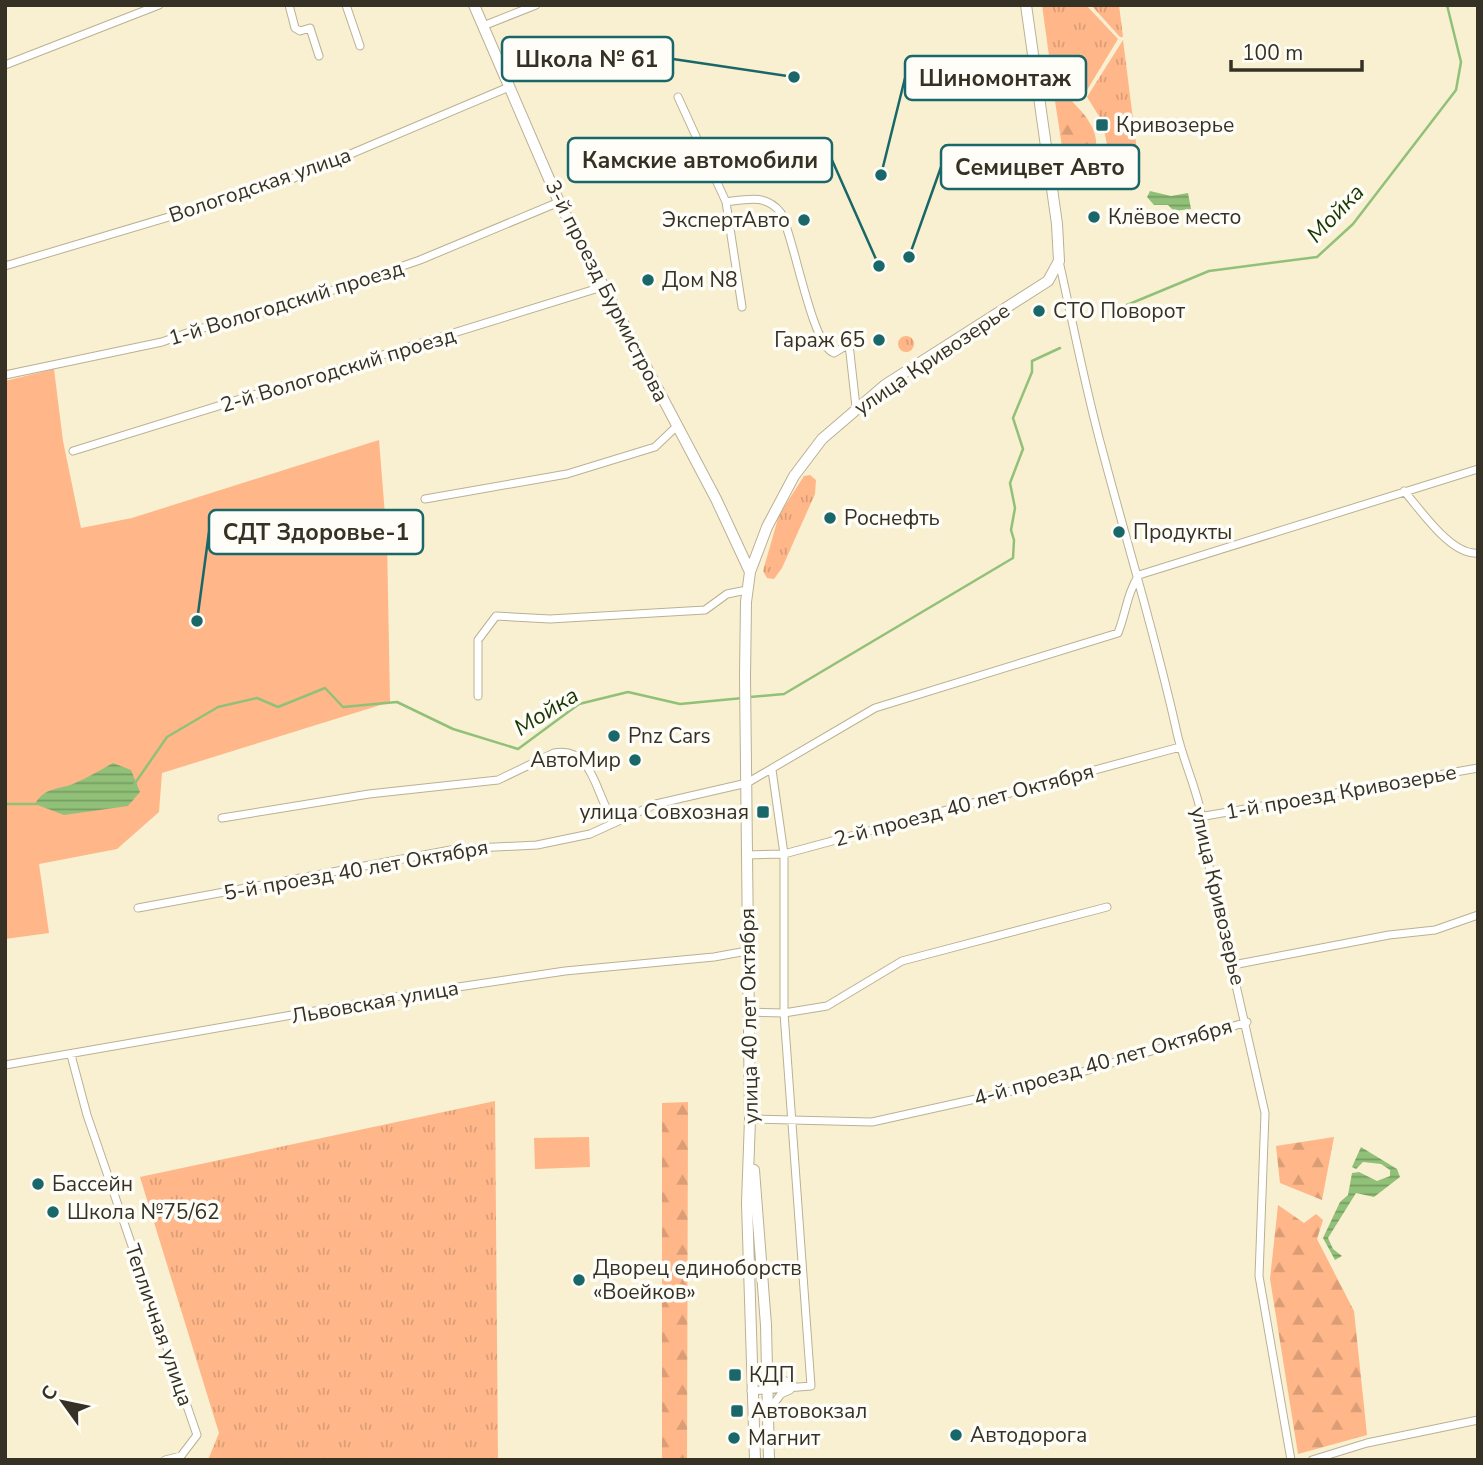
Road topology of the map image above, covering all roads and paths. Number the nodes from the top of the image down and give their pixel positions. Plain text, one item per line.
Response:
1 (159, 5) edge
2 (289, 5) edge
3 (346, 5) edge
4 (474, 5) edge
5 (536, 5) edge
6 (1026, 5) edge
7 (147, 7) edge
8 (483, 26) junction
9 (360, 46) dead end
10 (319, 56) dead end
11 (5, 65) edge
12 (509, 87) junction
13 (678, 97) dead end
14 (559, 202) junction
15 (726, 202) junction
16 (1059, 261) junction
17 (5, 266) edge
18 (602, 287) junction
19 (742, 307) dead end
20 (5, 375) edge
21 (856, 407) junction
22 (677, 426) junction
23 (73, 452) dead end
24 (1478, 469) edge
25 (1404, 491) junction
26 (425, 499) dead end
27 (1478, 553) edge
28 (750, 572) junction
29 (1139, 575) junction
30 (747, 590) junction
31 (478, 696) dead end
32 (1180, 747) junction
33 (1478, 768) edge
34 (772, 770) junction
35 (747, 783) junction
36 (1205, 816) junction
37 (222, 818) dead end
38 (614, 821) junction
39 (783, 854) junction
40 (747, 855) junction
41 (1107, 907) dead end
42 (138, 908) dead end
43 (1478, 915) edge
44 (747, 951) junction
45 (1233, 965) junction
46 (748, 1012) junction
47 (784, 1013) junction
48 (1247, 1022) junction
49 (71, 1055) junction
50 (5, 1065) edge
51 (750, 1119) junction
52 (792, 1121) junction
53 (750, 1143) junction
54 (765, 1369) junction
55 (797, 1387) junction
56 (751, 1391) junction
57 (765, 1391) junction
58 (766, 1413) junction
59 (1478, 1420) edge
60 (165, 1460) edge
61 (755, 1460) edge
62 (769, 1460) edge
63 (1291, 1460) edge
64 (1312, 1460) edge

1 - 7 street
2 - 10 street
3 - 9 street
4 - 8 main road, 3-й проезд Бурмистрова
5 - 8 street
6 - 16 main road, улица Кривозерье
7 - 11 street
8 - 12 main road, 3-й проезд Бурмистрова
12 - 14 main road, 3-й проезд Бурмистрова
12 - 17 street, Вологодская улица
13 - 15 street
14 - 18 main road, 3-й проезд Бурмистрова
14 - 20 street, 1-й Вологодский проезд
15 - 19 street
15 - 21 street
16 - 21 main road, улица Кривозерье
16 - 29 street, улица Кривозерье
18 - 22 main road, 3-й проезд Бурмистрова
18 - 23 street, 2-й Вологодский проезд
21 - 28 main road, улица Кривозерье
22 - 26 street
22 - 28 main road, 3-й проезд Бурмистрова
24 - 25 street
25 - 27 street
25 - 29 street
28 - 30 main road, улица 40 лет Октября
29 - 32 street, улица Кривозерье
29 - 34 street, 5-й проезд 40 лет Октября
30 - 31 street
30 - 35 main road, улица 40 лет Октября
32 - 36 street, улица Кривозерье
32 - 39 street, 2-й проезд 40 лет Октября
33 - 36 street, 1-й проезд Кривозерье
34 - 35 street, 5-й проезд 40 лет Октября
34 - 39 street
35 - 38 street, 5-й проезд 40 лет Октября
35 - 40 main road, улица 40 лет Октября
36 - 45 street, улица Кривозерье
37 - 38 street
38 - 42 street, 5-й проезд 40 лет Октября
39 - 40 street, 2-й проезд 40 лет Октября
39 - 47 street
40 - 44 main road, улица 40 лет Октября
41 - 47 street
43 - 45 street
44 - 46 main road, улица 40 лет Октября
44 - 49 street, Львовская улица
45 - 48 street, улица Кривозерье
46 - 47 street
46 - 51 main road, улица 40 лет Октября
47 - 52 street
48 - 52 street, 4-й проезд 40 лет Октября
48 - 63 street, улица Кривозерье
49 - 50 street, Львовская улица
49 - 60 street, Тепличная улица
51 - 52 street, 4-й проезд 40 лет Октября
51 - 53 main road, улица 40 лет Октября
52 - 55 street
53 - 54 main road
53 - 56 main road, улица 40 лет Октября
54 - 55 street
54 - 57 main road
55 - 57 street
55 - 58 street
56 - 57 street
56 - 61 main road, улица 40 лет Октября
57 - 58 main road
58 - 62 main road
59 - 64 street

